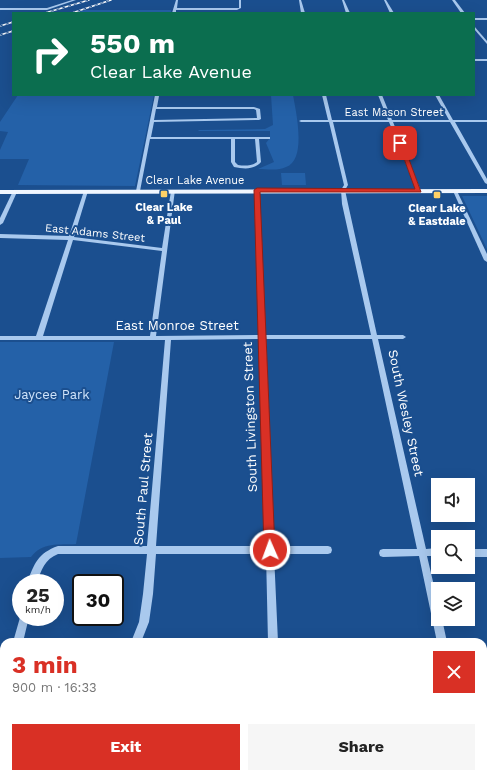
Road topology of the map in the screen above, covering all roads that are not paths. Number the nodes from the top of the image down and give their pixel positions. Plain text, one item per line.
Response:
1 (75, 0) edge
2 (177, 0) edge
3 (240, 0) edge
4 (300, 0) edge
5 (343, 0) edge
6 (385, 0) edge
7 (453, 0) edge
8 (0, 9) edge
9 (175, 9) junction
10 (174, 12) edge
11 (303, 12) edge
12 (348, 12) edge
13 (391, 12) edge
14 (462, 12) edge
15 (475, 18) edge
16 (487, 19) edge
17 (475, 28) edge
18 (485, 39) edge
19 (487, 43) edge
20 (475, 60) edge
21 (487, 60) edge
22 (157, 96) edge
23 (324, 96) edge
24 (380, 96) edge
25 (438, 96) edge
26 (154, 108) junction
27 (152, 121) junction
28 (302, 121) dead end
29 (330, 121) junction
30 (391, 121) junction
31 (452, 121) junction
32 (487, 121) edge
33 (149, 138) junction
34 (233, 138) junction
35 (257, 138) junction
36 (268, 138) dead end
37 (487, 183) edge
38 (257, 190) junction
39 (343, 190) junction
40 (418, 190) junction
41 (86, 191) junction
42 (138, 191) junction
43 (173, 191) junction
44 (455, 191) junction
45 (487, 191) edge
46 (0, 192) edge
47 (15, 192) junction
48 (0, 223) edge
49 (0, 236) edge
50 (70, 238) junction
51 (165, 250) junction
52 (487, 260) edge
53 (153, 337) junction
54 (168, 337) junction
55 (261, 337) junction
56 (374, 337) junction
57 (403, 337) dead end
58 (0, 338) edge
59 (38, 338) junction
60 (150, 550) junction
61 (270, 550) junction
62 (328, 550) dead end
63 (422, 552) junction
64 (431, 552) edge
65 (383, 553) dead end
66 (475, 553) edge
67 (487, 553) edge
68 (35, 574) edge
69 (22, 626) edge
70 (19, 638) edge
71 (138, 638) edge
72 (273, 638) edge
73 (441, 638) edge

1 - 8 street
2 - 9 street
3 - 9 street
4 - 11 street
5 - 12 street
6 - 13 street
7 - 14 street
9 - 10 street
15 - 16 street
17 - 18 street
18 - 19 street
20 - 21 street
22 - 26 street
23 - 29 street
24 - 30 street
25 - 31 street
26 - 27 street
26 - 27 street
27 - 33 street
28 - 29 street, East Mason Street
29 - 30 street, East Mason Street
29 - 39 street, South Wesley Street
30 - 31 street, East Mason Street
30 - 40 street
31 - 32 street, East Mason Street
31 - 37 street
33 - 34 street
33 - 42 street
34 - 35 street
34 - 35 street
35 - 36 street
38 - 39 main road, Clear Lake Avenue
38 - 43 main road, Clear Lake Avenue
38 - 55 street, South Livingston Street
39 - 40 main road, Clear Lake Avenue
39 - 56 street, South Wesley Street
40 - 44 main road, Clear Lake Avenue
41 - 42 main road, Clear Lake Avenue
41 - 47 main road, Clear Lake Avenue
41 - 50 street
42 - 43 main road, Clear Lake Avenue
43 - 51 street
44 - 45 main road, Clear Lake Avenue
44 - 52 street
46 - 47 main road, Clear Lake Avenue
47 - 48 street
49 - 50 street, East Adams Street
50 - 51 street, East Adams Street
50 - 59 street
51 - 53 street
53 - 54 street, East Monroe Street
53 - 59 street, East Monroe Street
54 - 55 street, East Monroe Street
54 - 60 street, South Paul Street
55 - 56 street, East Monroe Street
55 - 61 street, South Livingston Street
56 - 57 street, East Monroe Street
56 - 63 street, South Wesley Street
58 - 59 street, East Monroe Street
60 - 61 street
60 - 68 street
60 - 71 street, South Paul Street
61 - 62 street
61 - 72 street, South Livingston Street
63 - 64 street
63 - 65 street
63 - 73 street, South Wesley Street
66 - 67 street
69 - 70 street

